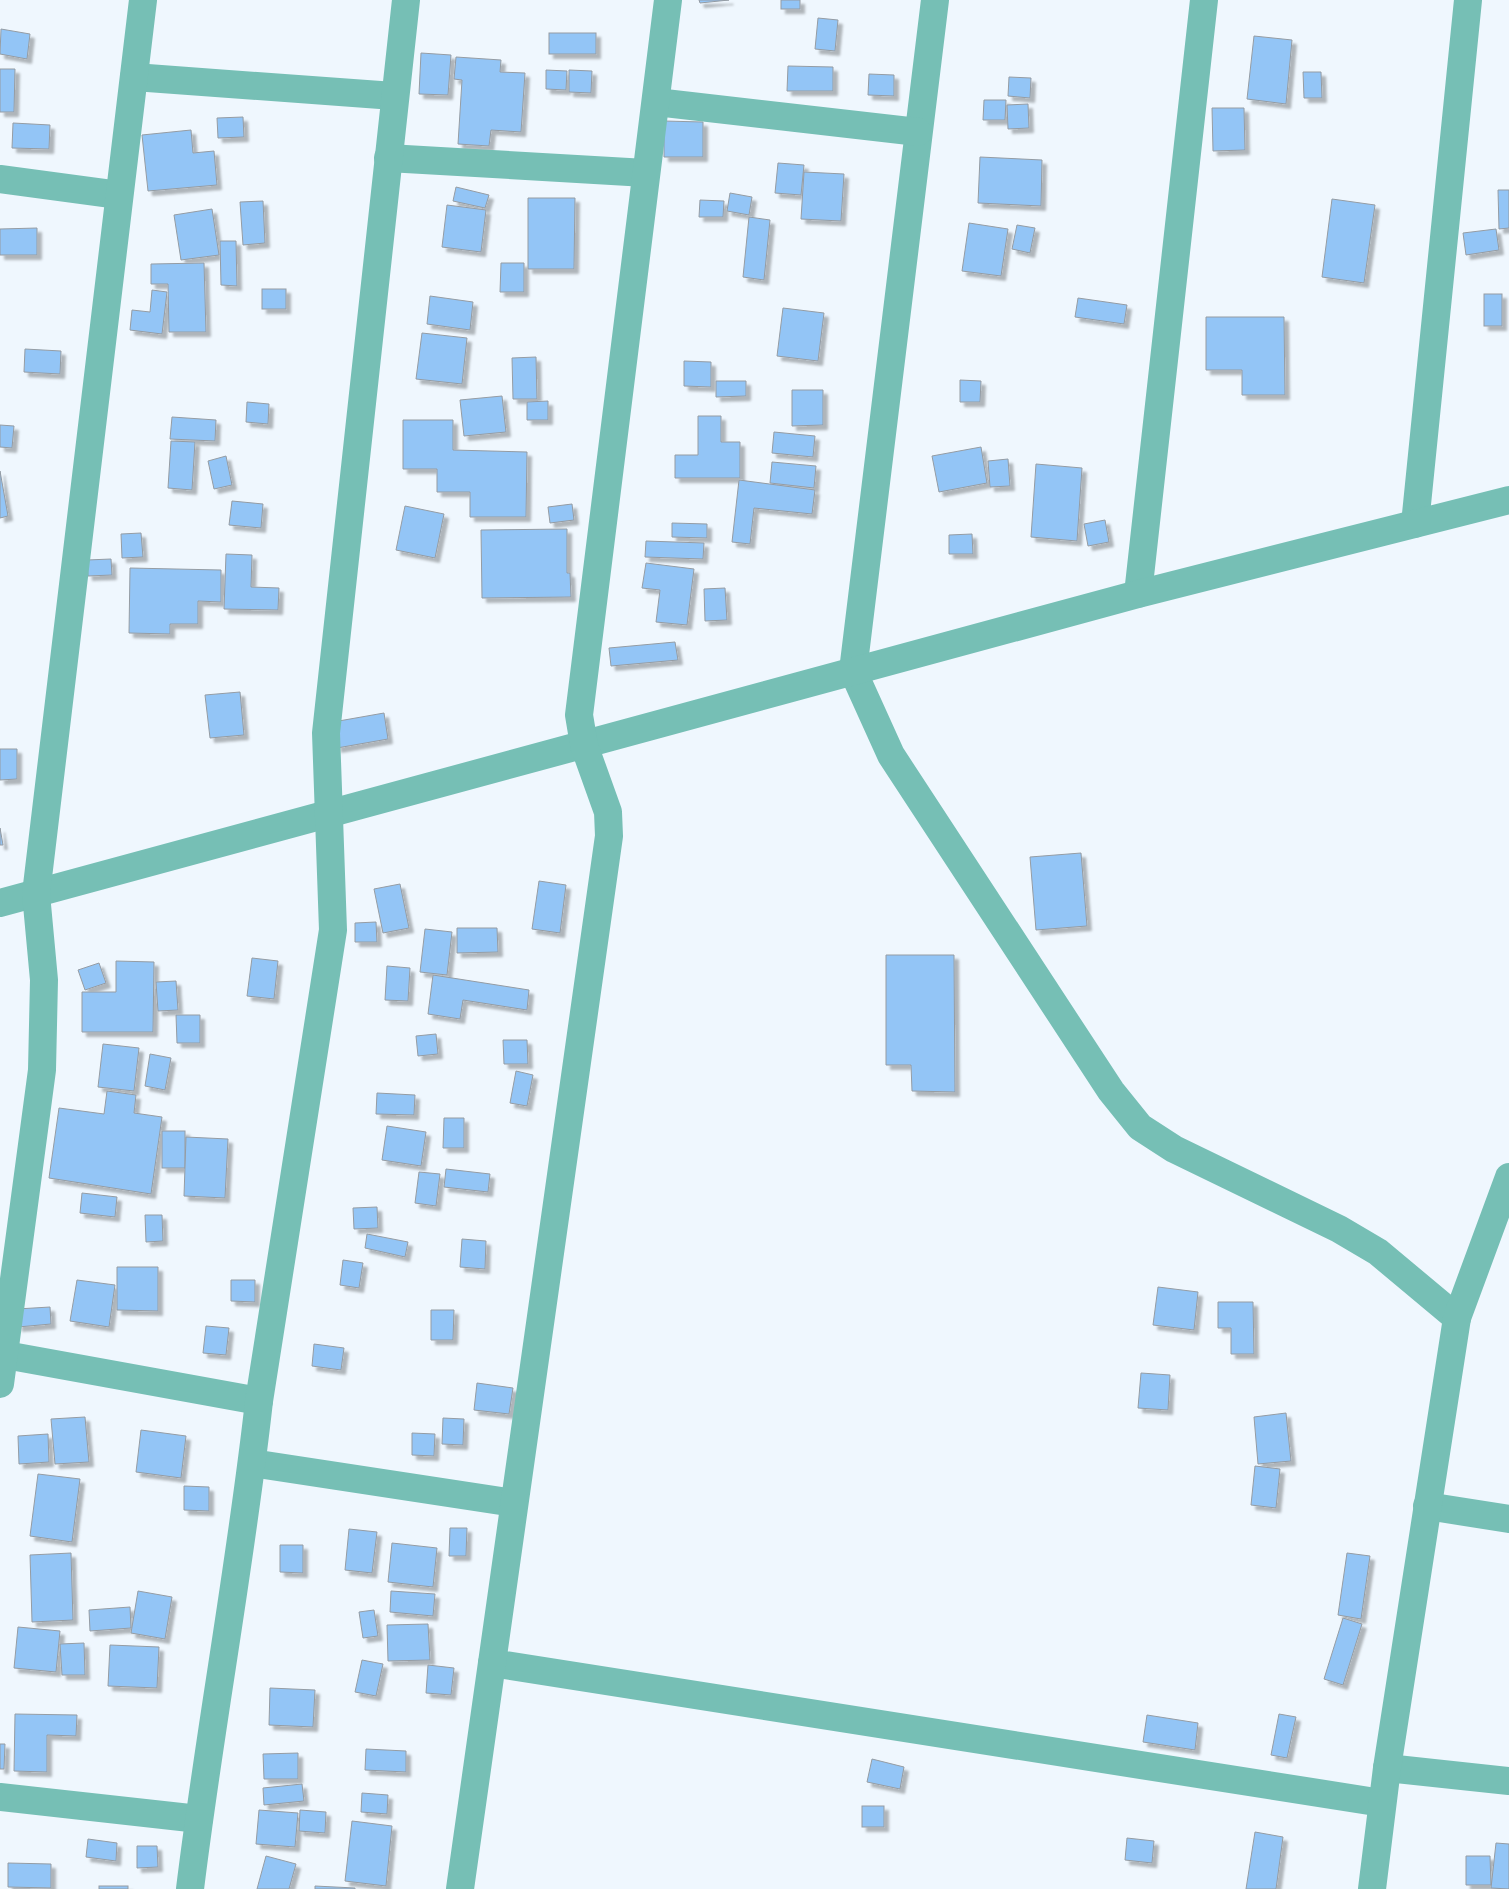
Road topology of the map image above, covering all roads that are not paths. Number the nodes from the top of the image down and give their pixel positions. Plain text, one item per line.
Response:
1 (143, 0) edge
2 (406, 0) edge
3 (668, 0) edge
4 (935, 0) edge
5 (1204, 0) edge
6 (1468, 0) edge
7 (134, 77) junction
8 (394, 96) junction
9 (656, 102) junction
10 (918, 132) junction
11 (388, 158) junction
12 (646, 173) junction
13 (0, 179) edge
14 (119, 194) junction
15 (1509, 500) edge
16 (1415, 524) junction
17 (1138, 594) junction
18 (853, 672) junction
19 (584, 745) junction
20 (329, 814) junction
21 (36, 894) junction
22 (0, 904) edge
23 (1509, 1177) edge
24 (1457, 1318) junction
25 (2, 1355) edge
26 (0, 1384) edge
27 (259, 1401) junction
28 (252, 1463) junction
29 (514, 1503) junction
30 (1427, 1506) junction
31 (1509, 1519) edge
32 (492, 1663) junction
33 (1387, 1768) junction
34 (1509, 1781) edge
35 (0, 1796) edge
36 (1382, 1803) junction
37 (199, 1819) junction
38 (190, 1889) edge
39 (460, 1889) edge
40 (1372, 1889) edge

1 - 7 street
2 - 8 street
3 - 9 street
4 - 10 street
5 - 17 street
6 - 16 street
7 - 8 street
7 - 14 street
8 - 11 street
9 - 10 street
9 - 12 street
10 - 18 street
11 - 12 street
11 - 20 street
12 - 19 street
13 - 14 street
14 - 21 street
15 - 16 street
16 - 17 street
17 - 18 street
18 - 19 street
18 - 24 street
19 - 20 street
19 - 29 street
20 - 21 street
20 - 27 street
21 - 22 street
21 - 25 street
23 - 24 street
24 - 30 street
25 - 26 street
25 - 27 street
27 - 28 street
28 - 29 street
28 - 37 street
29 - 32 street
30 - 31 street
30 - 33 street
32 - 36 street
32 - 39 street
33 - 34 street
33 - 36 street
35 - 37 street
36 - 40 street
37 - 38 street

